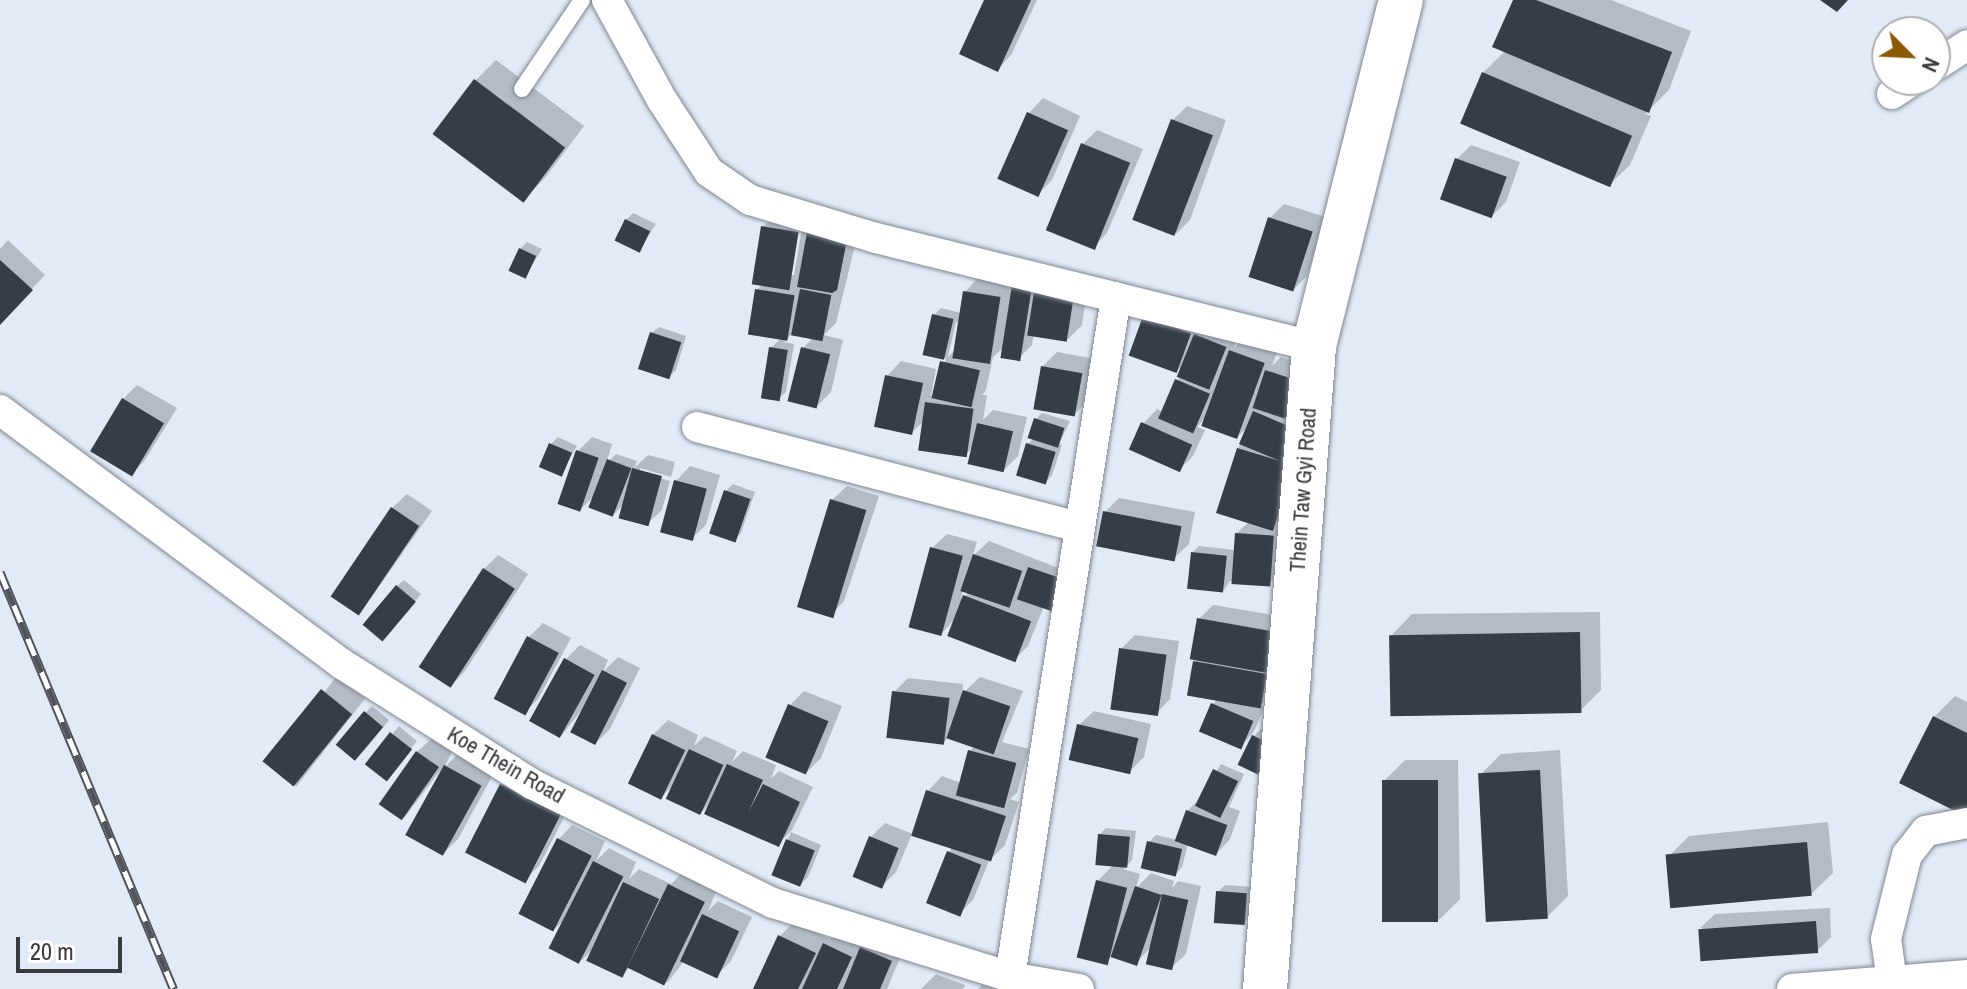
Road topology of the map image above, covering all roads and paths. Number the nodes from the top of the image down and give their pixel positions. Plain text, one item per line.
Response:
1 (582, 0) edge
2 (607, 0) edge
3 (1401, 0) edge
4 (522, 89) dead end
5 (1116, 297) junction
6 (1314, 346) junction
7 (0, 410) edge
8 (697, 427) dead end
9 (1079, 527) junction
10 (1967, 823) edge
11 (1967, 975) edge
12 (1010, 977) junction
13 (1892, 981) junction
14 (1079, 989) edge
15 (1265, 989) edge
16 (1792, 989) edge

1 - 4 lane
2 - 5 street
3 - 6 street, Thein Taw Gyi Road
5 - 6 street
5 - 9 street
6 - 15 street, Thein Taw Gyi Road
7 - 12 street, Koe Thein Road
8 - 9 street
9 - 12 street
10 - 13 street
11 - 13 street
12 - 14 street, Koe Thein Road
13 - 16 street

